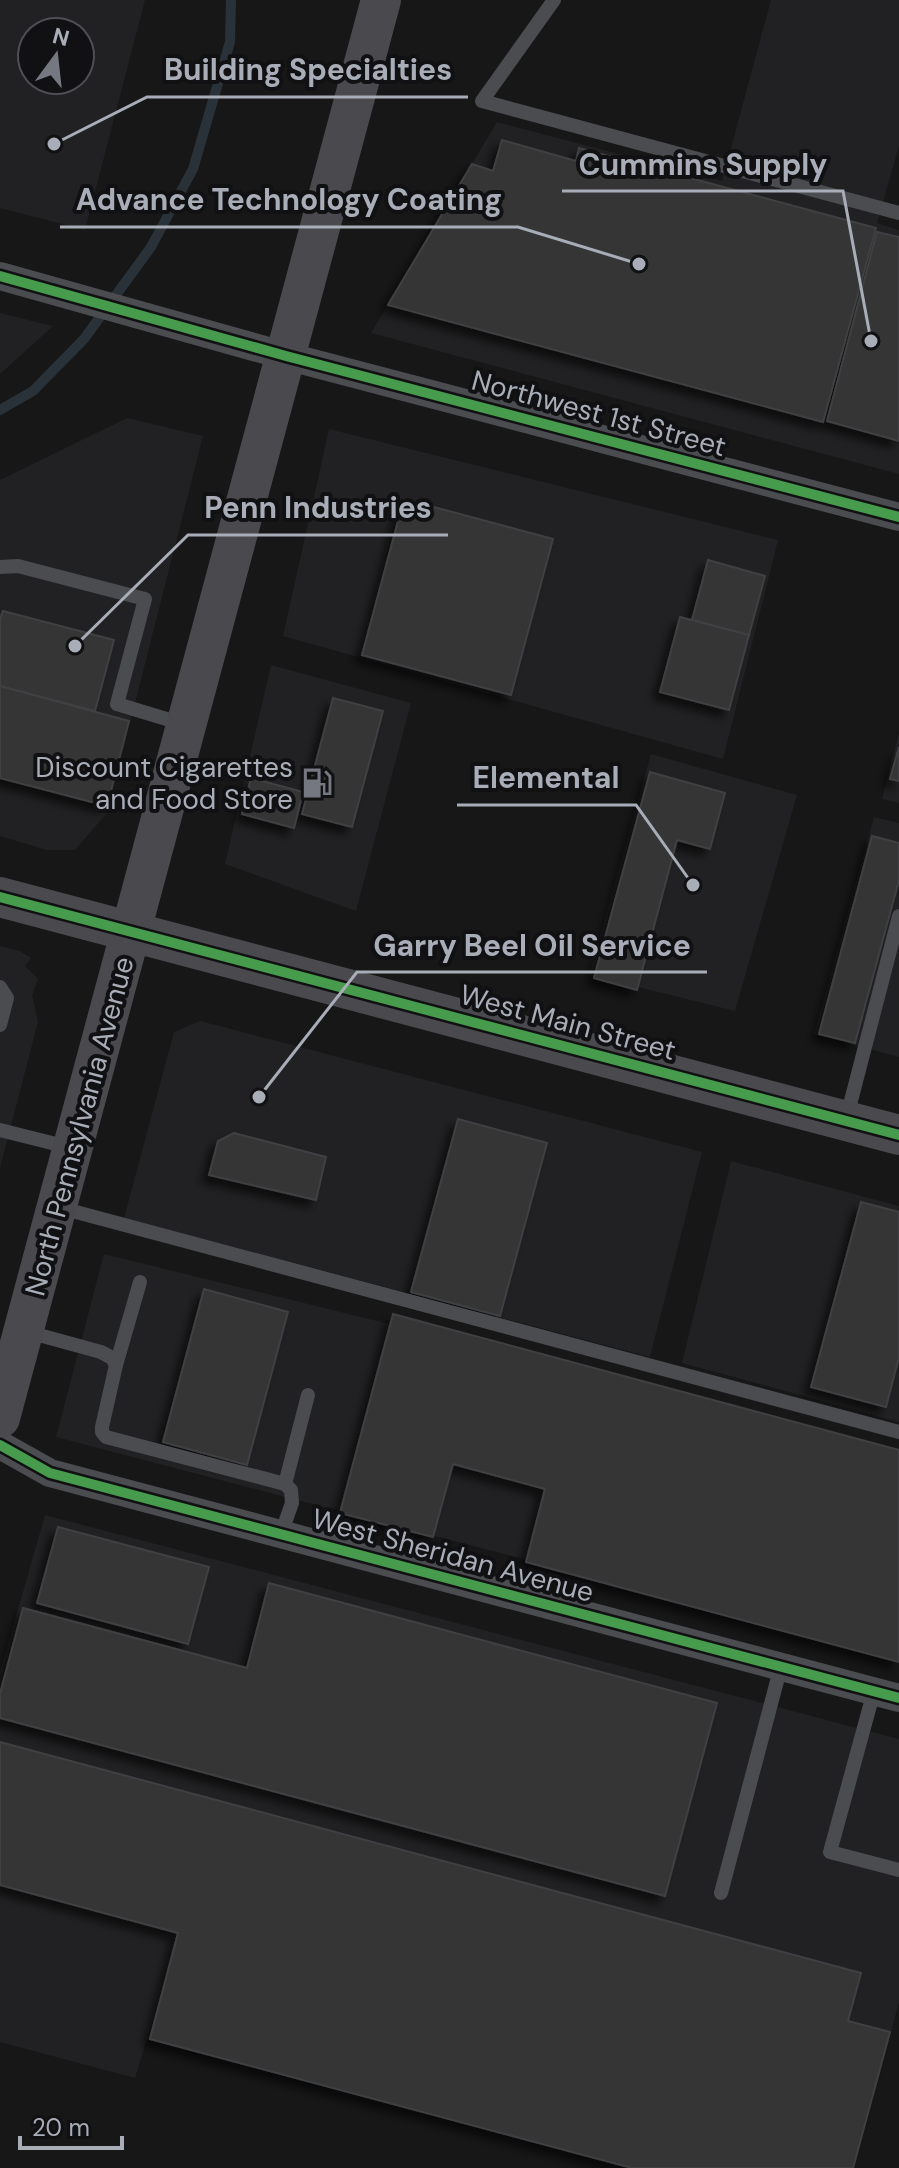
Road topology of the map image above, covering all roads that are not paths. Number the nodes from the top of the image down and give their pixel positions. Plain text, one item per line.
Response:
1 (381, 0) edge
2 (554, 0) edge
3 (899, 213) edge
4 (0, 276) edge
5 (286, 356) junction
6 (899, 517) edge
7 (0, 567) edge
8 (186, 725) junction
9 (0, 897) edge
10 (899, 916) edge
11 (131, 931) junction
12 (0, 987) edge
13 (0, 1023) edge
14 (845, 1121) junction
15 (0, 1130) edge
16 (899, 1135) edge
17 (72, 1148) junction
18 (57, 1207) junction
19 (140, 1282) dead end
20 (23, 1331) junction
21 (116, 1365) junction
22 (308, 1395) dead end
23 (0, 1418) edge
24 (899, 1432) edge
25 (0, 1445) edge
26 (285, 1484) junction
27 (281, 1534) junction
28 (781, 1666) junction
29 (886, 1694) edge
30 (899, 1870) edge
31 (721, 1893) dead end

1 - 5 main road, North Pennsylvania Avenue
2 - 3 lane
4 - 5 street, Northwest 1st Street
5 - 6 street, Northwest 1st Street
5 - 8 main road, North Pennsylvania Avenue
7 - 8 lane
8 - 11 main road, North Pennsylvania Avenue
9 - 11 main road, West Main Street
10 - 14 lane
11 - 14 main road, West Main Street
11 - 17 main road, North Pennsylvania Avenue
12 - 13 lane
14 - 16 main road, West Main Street
15 - 17 lane
17 - 18 main road, North Pennsylvania Avenue
18 - 20 main road, North Pennsylvania Avenue
18 - 24 lane
19 - 21 lane
20 - 21 lane
20 - 23 main road, North Pennsylvania Avenue
21 - 26 lane
22 - 26 lane
25 - 27 street, West Sheridan Avenue
26 - 27 lane
27 - 28 street, West Sheridan Avenue
28 - 29 street, West Sheridan Avenue
28 - 31 lane
29 - 30 lane

